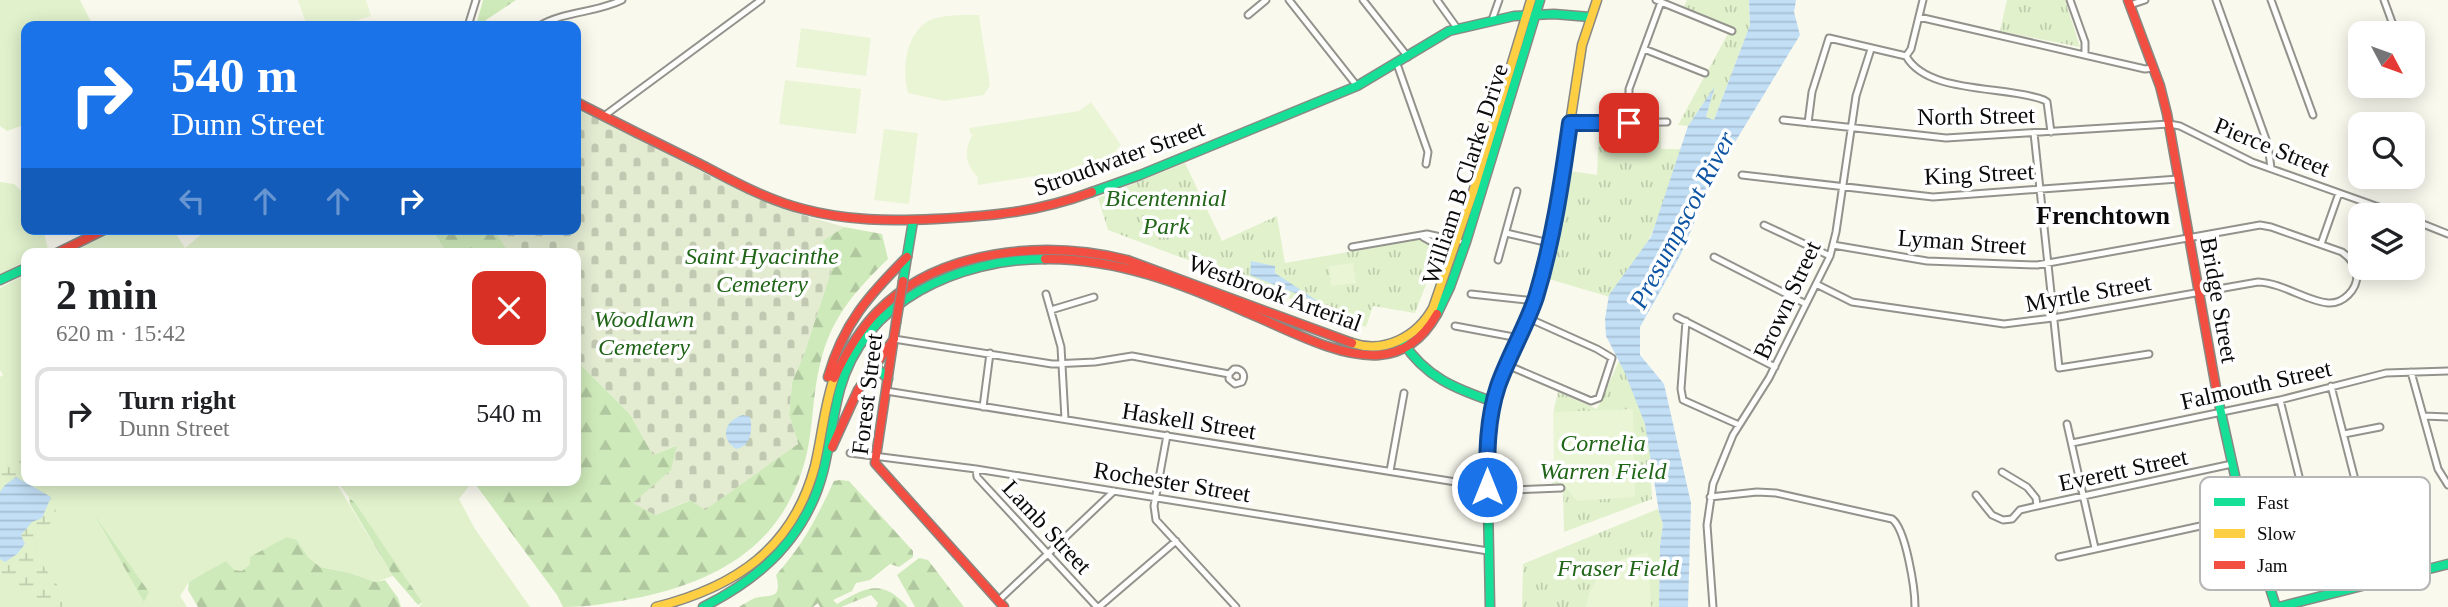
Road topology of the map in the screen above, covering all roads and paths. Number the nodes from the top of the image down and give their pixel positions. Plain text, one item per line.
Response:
1 (476, 0) edge
2 (622, 0) edge
3 (761, 0) edge
4 (1266, 0) edge
5 (1289, 0) edge
6 (1363, 0) edge
7 (1437, 0) edge
8 (1499, 0) edge
9 (1531, 0) edge
10 (1540, 0) edge
11 (1598, 0) edge
12 (1923, 0) edge
13 (2070, 0) edge
14 (2146, 0) edge
15 (2216, 0) edge
16 (2271, 0) edge
17 (2384, 0) edge
18 (1658, 1) edge
19 (2129, 3) edge
20 (1248, 15) dead end
21 (1531, 15) junction
22 (1590, 17) junction
23 (1919, 17) junction
24 (1492, 20) junction
25 (470, 21) edge
26 (548, 21) edge
27 (2392, 21) edge
28 (1457, 29) junction
29 (1732, 31) dead end
30 (1644, 49) junction
31 (1871, 49) junction
32 (2085, 54) junction
33 (1906, 56) junction
34 (1408, 57) junction
35 (1397, 64) junction
36 (2153, 68) junction
37 (1705, 73) dead end
38 (1357, 86) junction
39 (581, 104) edge
40 (2313, 115) dead end
41 (604, 116) junction
42 (1783, 120) dead end
43 (1667, 122) dead end
44 (1570, 123) junction
45 (1629, 123) junction
46 (1808, 123) junction
47 (2169, 124) junction
48 (1849, 128) junction
49 (2052, 132) junction
50 (2034, 133) junction
51 (1426, 164) dead end
52 (2271, 168) junction
53 (1742, 175) dead end
54 (2178, 179) junction
55 (1842, 187) junction
56 (2040, 188) junction
57 (1517, 191) dead end
58 (2339, 193) junction
59 (2367, 203) edge
60 (913, 221) junction
61 (1764, 225) dead end
62 (2425, 225) edge
63 (1506, 233) junction
64 (2448, 234) edge
65 (94, 235) edge
66 (2188, 239) junction
67 (1549, 243) junction
68 (1459, 244) junction
69 (2321, 244) junction
70 (1833, 245) junction
71 (1352, 247) dead end
72 (67, 248) edge
73 (1830, 256) junction
74 (907, 257) junction
75 (1714, 257) dead end
76 (2348, 257) edge
77 (1498, 260) dead end
78 (2047, 264) junction
79 (21, 270) edge
80 (891, 272) junction
81 (903, 278) junction
82 (0, 280) edge
83 (2356, 280) edge
84 (1816, 284) junction
85 (2197, 291) junction
86 (1471, 293) dead end
87 (1046, 295) dead end
88 (1094, 297) dead end
89 (1535, 301) junction
90 (1806, 304) junction
91 (1051, 310) junction
92 (1677, 317) dead end
93 (1528, 318) junction
94 (2053, 318) junction
95 (1686, 321) junction
96 (1455, 326) dead end
97 (1519, 338) junction
98 (894, 339) junction
99 (1404, 344) junction
100 (990, 353) junction
101 (2150, 354) dead end
102 (1063, 364) junction
103 (1507, 365) junction
104 (1775, 367) junction
105 (2448, 371) edge
106 (869, 372) junction
107 (2411, 372) junction
108 (1229, 374) dead end
109 (888, 379) junction
110 (2331, 386) junction
111 (886, 391) junction
112 (1404, 393) dead end
113 (2280, 400) junction
114 (1494, 402) junction
115 (983, 407) junction
116 (2220, 412) junction
117 (824, 415) junction
118 (2424, 416) junction
119 (2448, 417) edge
120 (1065, 419) junction
121 (2067, 424) dead end
122 (1739, 425) junction
123 (2380, 426) dead end
124 (2344, 434) junction
125 (1167, 435) junction
126 (2072, 443) junction
127 (850, 453) dead end
128 (827, 456) junction
129 (875, 456) junction
130 (2232, 464) junction
131 (976, 469) junction
132 (1390, 471) junction
133 (2001, 472) dead end
134 (2236, 477) edge
135 (2299, 477) edge
136 (2355, 477) edge
137 (2448, 485) edge
138 (1561, 488) dead end
139 (1487, 489) junction
140 (1114, 491) junction
141 (1976, 495) dead end
142 (2084, 496) junction
143 (1710, 497) junction
144 (1156, 498) junction
145 (2037, 506) junction
146 (2200, 526) edge
147 (1175, 541) junction
148 (2095, 548) junction
149 (1488, 551) junction
150 (1048, 554) junction
151 (2059, 557) dead end
152 (2448, 564) edge
153 (2430, 569) edge
154 (2271, 590) edge
155 (2327, 590) edge
156 (2341, 590) edge
157 (2328, 593) junction
158 (1001, 604) edge
159 (656, 607) edge
160 (703, 607) edge
161 (1098, 607) edge
162 (1236, 607) edge
163 (1490, 607) edge
164 (1713, 607) edge
165 (1915, 607) edge
166 (2277, 607) edge

1 - 25 street
2 - 26 street
3 - 41 street
4 - 20 street
5 - 38 street
6 - 34 street
7 - 28 street
8 - 24 street
9 - 21 main road, William B Clarke Drive
10 - 21 main road, William B Clarke Drive
11 - 22 main road
12 - 23 street
13 - 32 street
14 - 19 street
15 - 52 street
16 - 40 street
17 - 27 street
18 - 29 street
18 - 30 street
19 - 36 main road, Bridge Street
21 - 22 main road, Stroudwater Street
21 - 24 main road, Stroudwater Street
21 - 68 main road, William B Clarke Drive
22 - 44 main road
23 - 32 street
23 - 33 street
24 - 28 main road, Stroudwater Street
28 - 34 main road, Stroudwater Street
30 - 37 street
30 - 45 street
31 - 33 street
31 - 46 street
31 - 48 street, Brown Street
32 - 36 street
33 - 49 street
34 - 35 main road, Stroudwater Street
35 - 38 main road, Stroudwater Street
35 - 51 street
36 - 47 main road, Bridge Street
38 - 60 main road, Stroudwater Street
39 - 41 main road, Stroudwater Street
41 - 60 main road, Stroudwater Street
42 - 46 street, North Street
43 - 45 street
44 - 45 street
44 - 67 main road
46 - 48 street, North Street
47 - 49 street, North Street
47 - 52 street, Pierce Street
47 - 54 main road, Bridge Street
48 - 50 street, North Street
48 - 55 street, Brown Street
49 - 50 street, North Street
50 - 56 street
52 - 58 street, Pierce Street
53 - 55 street, King Street
54 - 56 street, King Street
54 - 66 main road, Bridge Street
55 - 56 street, King Street
55 - 70 street, Brown Street
56 - 78 street
57 - 63 street
58 - 59 street, Pierce Street
58 - 69 street
60 - 74 main road, Forest Street
61 - 73 street
62 - 64 street
63 - 67 street
63 - 77 street
65 - 72 main road
66 - 69 street, Lyman Street
66 - 78 street, Lyman Street
66 - 85 main road, Bridge Street
67 - 89 main road
68 - 71 street
68 - 99 main road, William B Clarke Drive
69 - 76 street, Lyman Street
70 - 73 street, Brown Street
70 - 78 street, Lyman Street
73 - 84 street, Brown Street
74 - 80 main road
74 - 81 main road, Forest Street
75 - 90 street
78 - 94 street
79 - 82 main road
80 - 81 main road
80 - 117 main road
81 - 98 main road, Forest Street, bridge
83 - 85 street, Myrtle Street
84 - 90 street, Brown Street
84 - 94 street, Myrtle Street
85 - 94 street, Myrtle Street
85 - 116 main road, Bridge Street
86 - 89 street
87 - 91 street
88 - 91 street
89 - 93 main road
90 - 104 street, Brown Street
91 - 102 street
92 - 95 street
93 - 97 main road
93 - 103 street
94 - 101 street
95 - 104 street
95 - 122 street
96 - 97 street
97 - 103 main road
98 - 100 street
98 - 106 main road
98 - 109 main road, Forest Street
99 - 114 main road
99 - 117 main road, Westbrook Arterial
99 - 128 main road, Westbrook Arterial
100 - 102 street
100 - 115 street
102 - 108 street
102 - 120 street
103 - 114 main road
104 - 122 street, Brown Street
105 - 107 street, Falmouth Street
106 - 109 main road
106 - 128 main road
107 - 110 street, Falmouth Street
107 - 118 street
109 - 111 main road, Forest Street
110 - 113 street, Falmouth Street
110 - 124 street
111 - 115 street, Haskell Street
111 - 129 main road, Forest Street
112 - 132 street
113 - 116 street, Falmouth Street
113 - 135 street
114 - 139 main road
115 - 120 street, Haskell Street
116 - 126 street, Falmouth Street
116 - 130 main road, Bridge Street
117 - 159 main road, Westbrook Arterial
118 - 119 street
118 - 137 street
120 - 125 street, Haskell Street
121 - 126 street
122 - 143 street, Brown Street
123 - 124 street
124 - 136 street
125 - 132 street, Haskell Street
125 - 144 street
126 - 142 street
127 - 129 street, Rochester Street
128 - 160 main road, Westbrook Arterial
129 - 131 street, Rochester Street
129 - 158 main road, Forest Street
130 - 134 main road, Bridge Street
130 - 142 street, Everett Street
131 - 140 street, Rochester Street
131 - 150 street, Lamb Street
132 - 139 street, Haskell Street
133 - 145 street
138 - 139 street, Haskell Street
139 - 149 main road
140 - 144 street, Rochester Street
140 - 150 street
141 - 145 street, Everett Street
142 - 145 street, Everett Street
142 - 148 street
143 - 164 street, Brown Street
143 - 165 street
144 - 147 street
144 - 149 street, Rochester Street
146 - 148 street
147 - 161 street
147 - 162 street
148 - 151 street
149 - 163 main road
150 - 158 street
150 - 161 street, Lamb Street
152 - 153 main road
154 - 166 main road, Bridge Street
155 - 157 street
156 - 157 main road
157 - 166 main road

